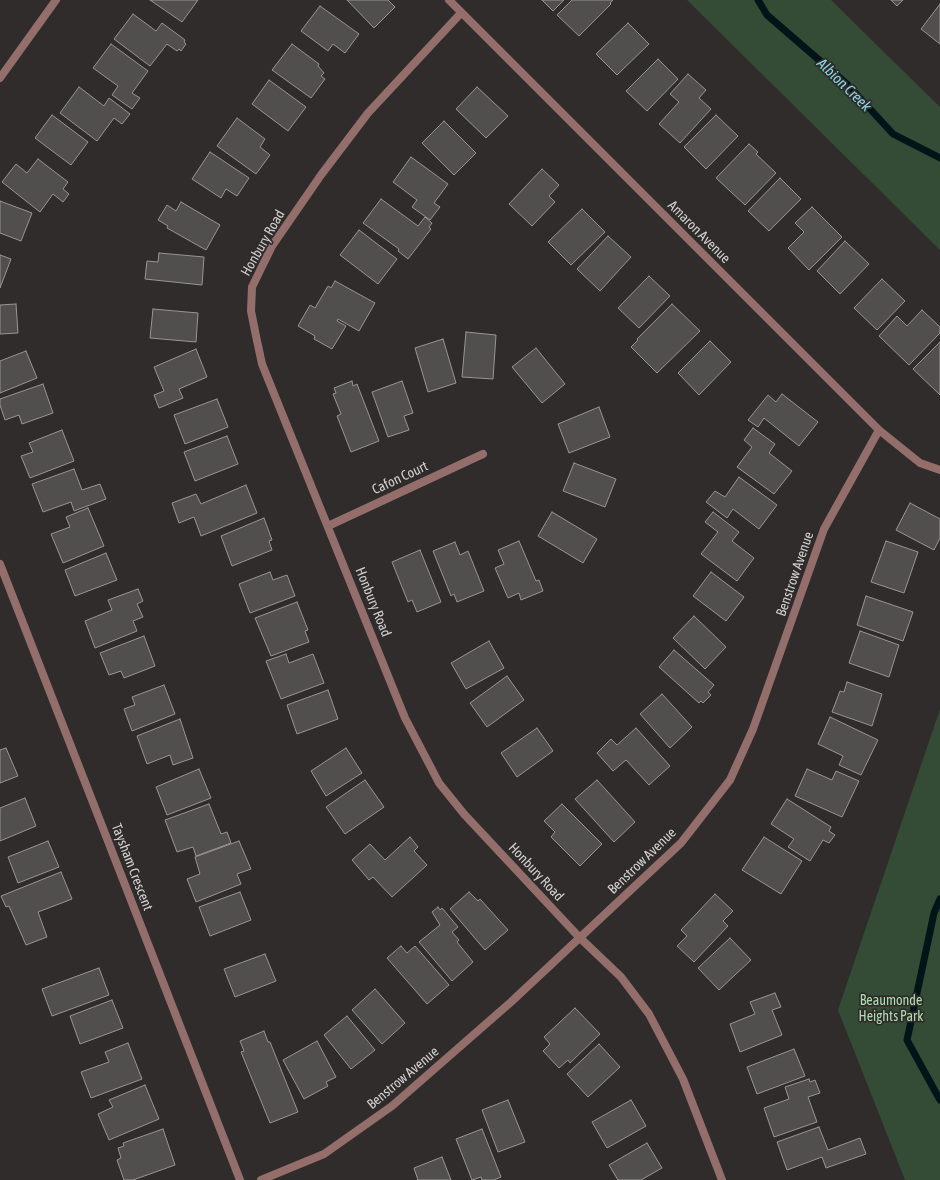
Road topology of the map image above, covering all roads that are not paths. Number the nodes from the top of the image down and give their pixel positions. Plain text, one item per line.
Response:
1 (56, 0) edge
2 (449, 0) edge
3 (461, 13) junction
4 (0, 78) edge
5 (879, 430) junction
6 (483, 454) dead end
7 (940, 470) edge
8 (328, 526) junction
9 (0, 564) edge
10 (579, 937) junction
11 (240, 1180) edge
12 (261, 1180) edge
13 (722, 1180) edge

1 - 4 street
2 - 3 street, Amaron Avenue
3 - 5 street, Amaron Avenue
3 - 8 street, Honbury Road
5 - 7 street, Amaron Avenue
5 - 10 street, Benstrow Avenue
6 - 8 street, Cafon Court
8 - 10 street, Honbury Road
9 - 11 street, Taysham Crescent
10 - 12 street, Benstrow Avenue
10 - 13 street, Honbury Road

